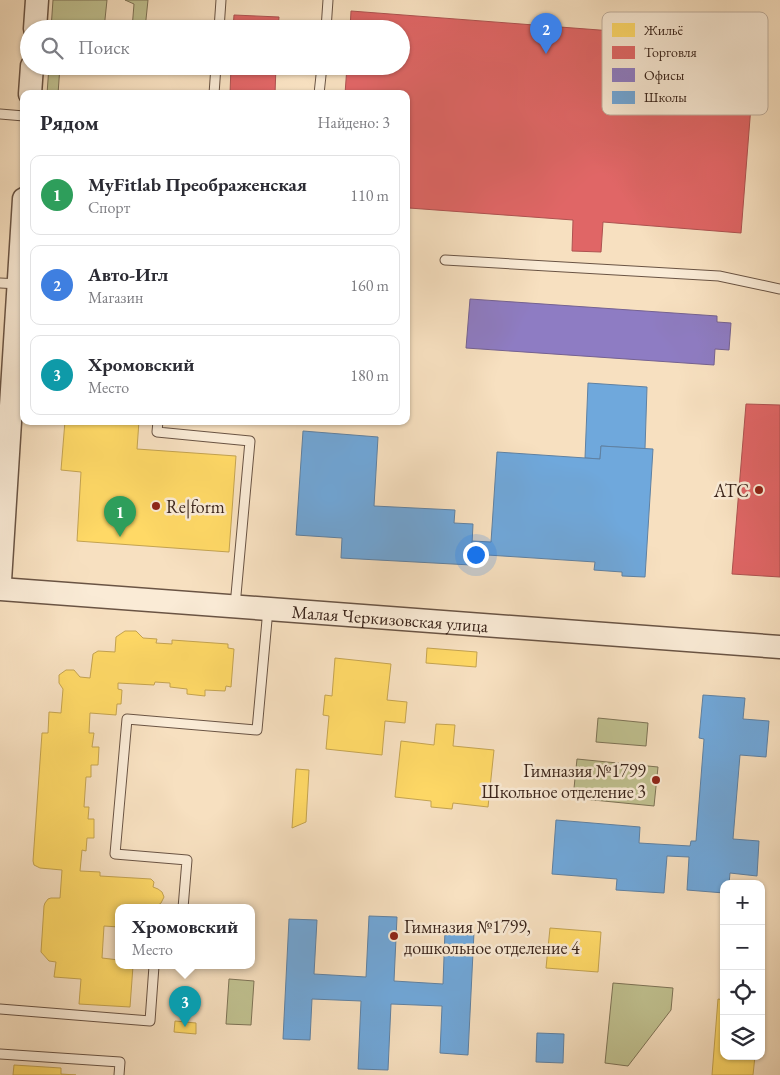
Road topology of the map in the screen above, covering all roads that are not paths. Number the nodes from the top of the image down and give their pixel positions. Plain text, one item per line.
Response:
1 (37, 0) edge
2 (221, 0) edge
3 (328, 0) edge
4 (36, 20) edge
5 (220, 20) edge
6 (327, 20) edge
7 (31, 75) edge
8 (215, 75) edge
9 (321, 75) edge
10 (30, 90) edge
11 (214, 90) edge
12 (320, 90) edge
13 (0, 114) edge
14 (20, 116) edge
15 (20, 221) edge
16 (445, 260) dead end
17 (9, 283) edge
18 (780, 289) edge
19 (20, 311) edge
20 (158, 425) edge
21 (4, 459) edge
22 (0, 581) edge
23 (0, 589) edge
24 (235, 606) junction
25 (268, 608) junction
26 (780, 647) edge
27 (184, 904) edge
28 (154, 969) edge
29 (0, 1009) edge
30 (0, 1054) edge
31 (119, 1075) edge

1 - 4 street
2 - 5 lane
3 - 6 lane
7 - 10 street
8 - 11 lane
9 - 12 lane
13 - 14 lane
15 - 17 street
16 - 18 lane
17 - 19 street
19 - 21 street
20 - 24 lane
21 - 22 street
23 - 24 street, Малая Черкизовская улица
24 - 25 street, Малая Черкизовская улица
25 - 26 street, Малая Черкизовская улица
25 - 27 lane
28 - 29 lane
30 - 31 lane

